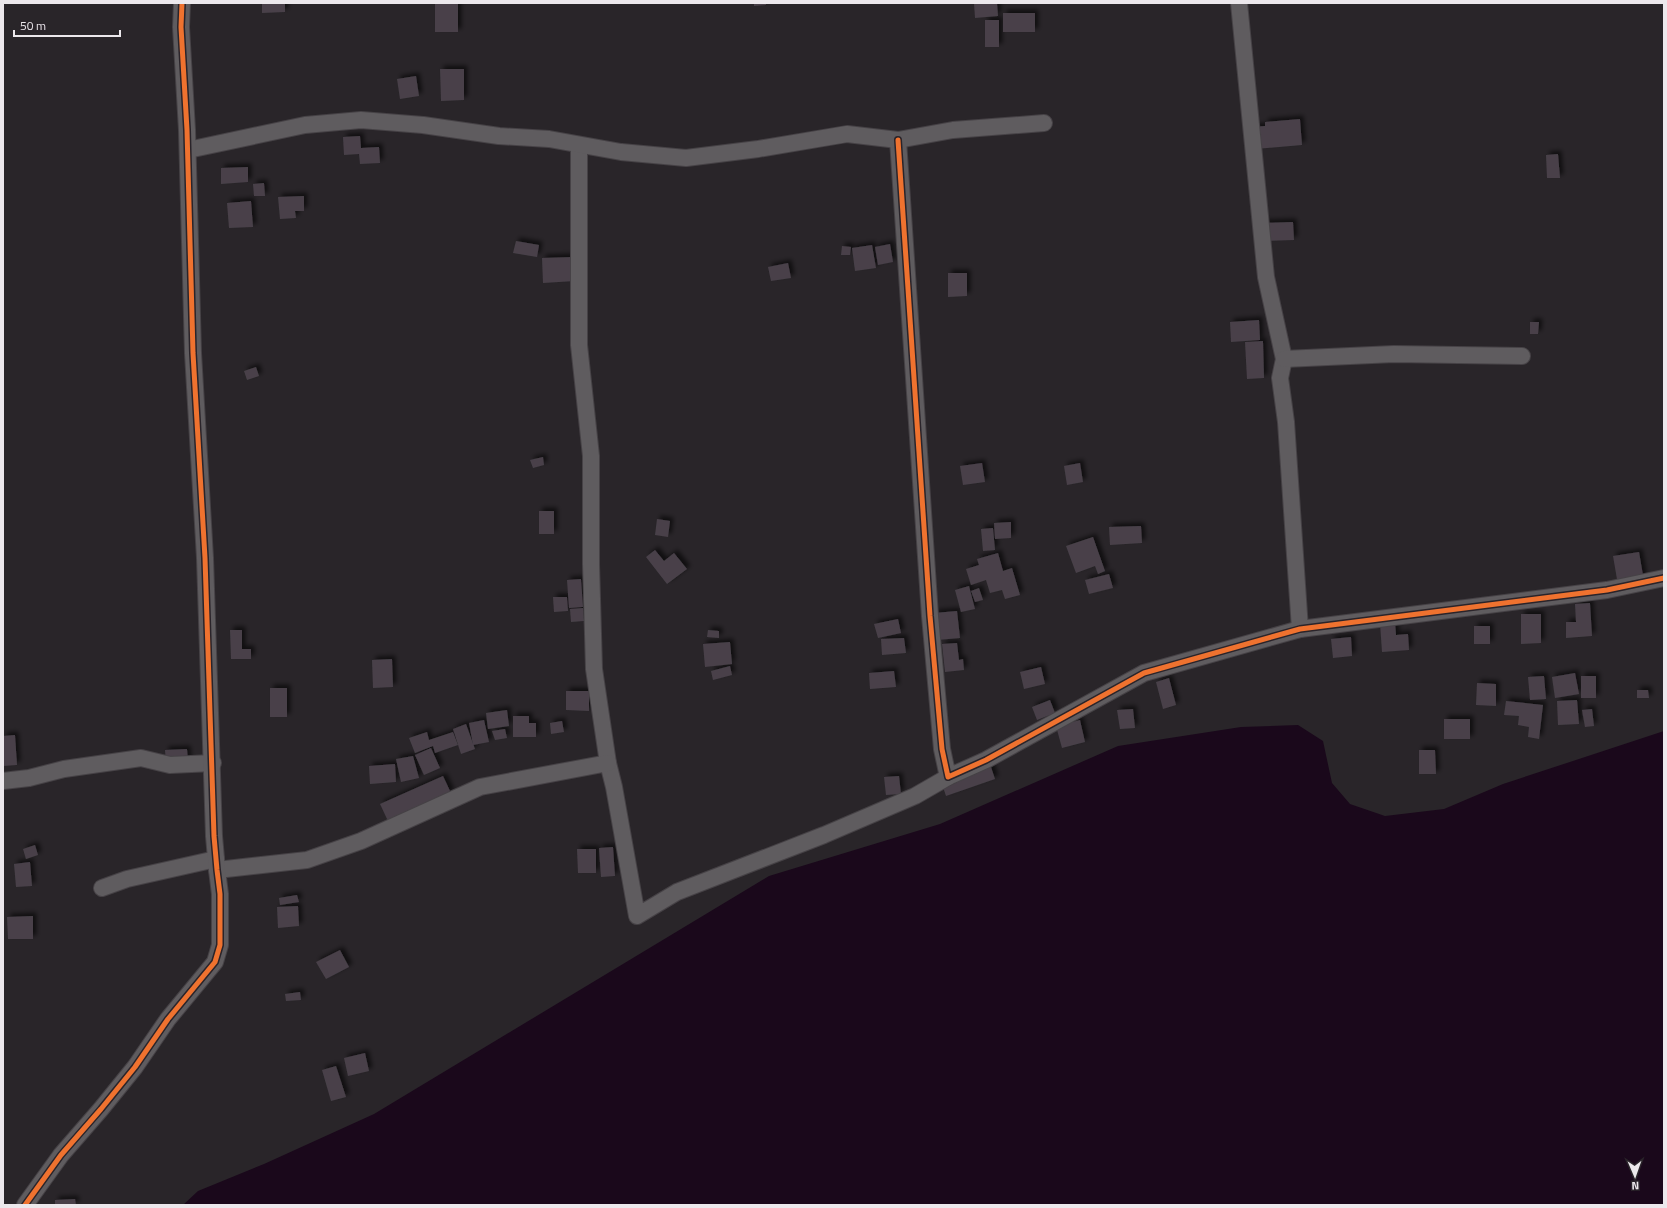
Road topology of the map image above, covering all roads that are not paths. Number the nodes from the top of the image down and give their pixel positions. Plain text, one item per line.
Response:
1 (182, 3) edge
2 (1239, 3) edge
3 (1044, 123) dead end
4 (898, 140) junction
5 (579, 145) junction
6 (188, 150) junction
7 (1522, 356) dead end
8 (1284, 359) junction
9 (1664, 578) edge
10 (1300, 629) junction
11 (213, 763) junction
12 (608, 763) junction
13 (948, 777) junction
14 (3, 782) edge
15 (216, 864) junction
16 (102, 888) dead end
17 (25, 1205) edge

1 - 6 street
2 - 8 street
3 - 4 street
4 - 5 street
4 - 13 street
5 - 6 street
5 - 12 street
6 - 11 street
7 - 8 street
8 - 10 street
9 - 10 street
10 - 13 street
11 - 14 street
11 - 15 street
12 - 13 street
12 - 15 street
15 - 16 street
15 - 17 street

